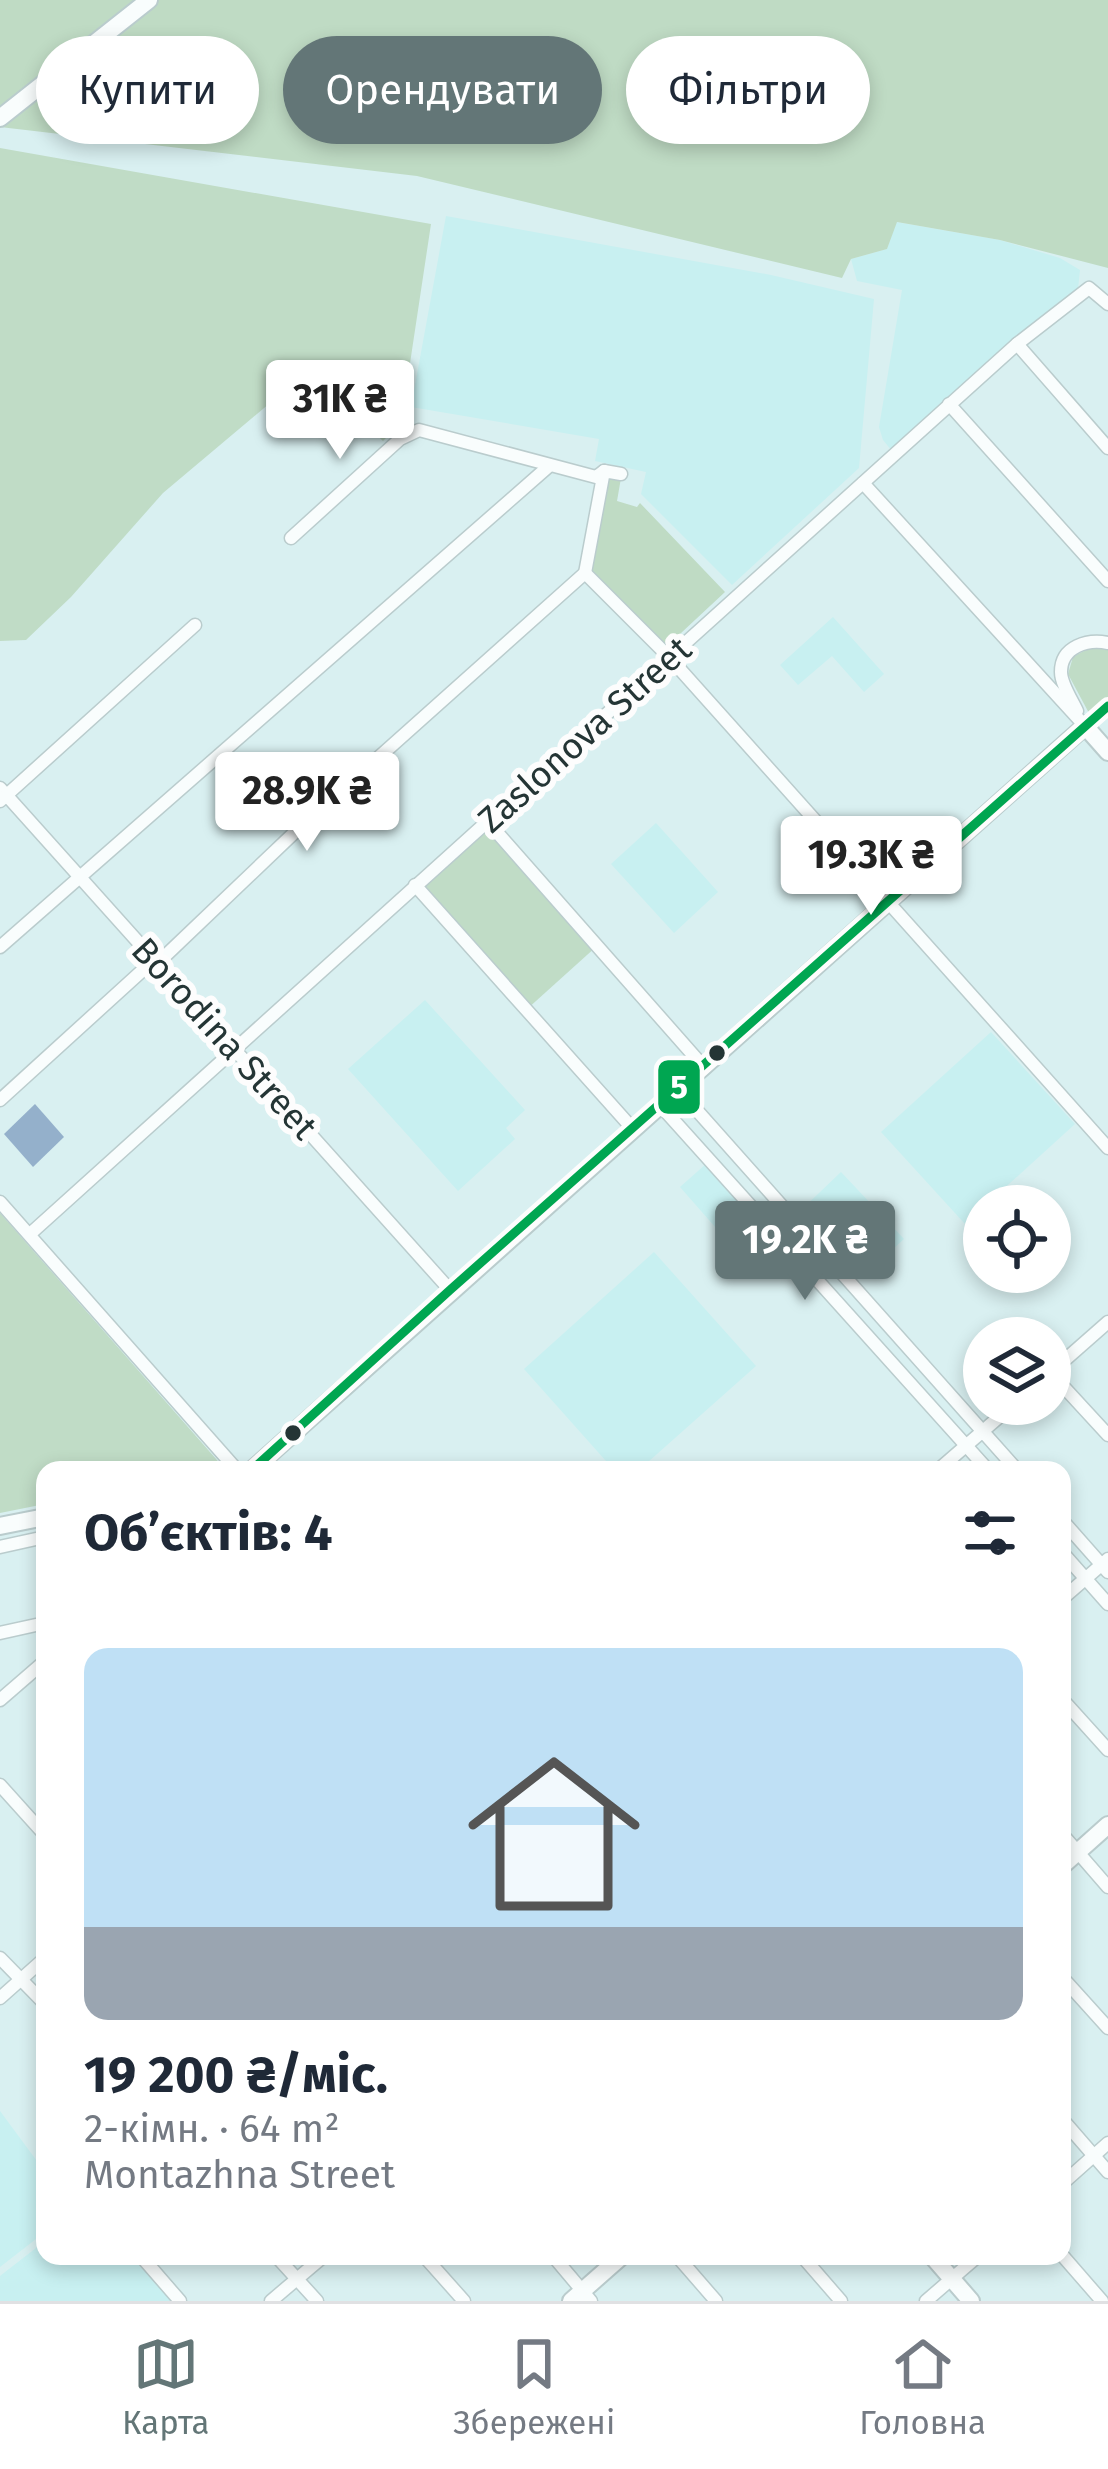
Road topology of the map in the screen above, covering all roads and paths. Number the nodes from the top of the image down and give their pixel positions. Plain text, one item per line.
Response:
1 (149, 0) edge
2 (0, 118) edge
3 (1108, 304) edge
4 (1017, 344) junction
5 (949, 404) junction
6 (1108, 448) edge
7 (548, 466) junction
8 (604, 471) junction
9 (621, 474) dead end
10 (863, 483) junction
11 (291, 538) dead end
12 (585, 573) junction
13 (1108, 580) edge
14 (195, 625) dead end
15 (1108, 643) edge
16 (669, 657) junction
17 (1108, 706) edge
18 (1085, 726) junction
19 (1108, 752) edge
20 (2, 794) edge
21 (487, 820) junction
22 (80, 877) junction
23 (415, 885) junction
24 (887, 900) junction
25 (0, 947) edge
26 (155, 959) junction
27 (234, 1049) junction
28 (702, 1066) junction
29 (676, 1088) junction
30 (0, 1100) edge
31 (658, 1104) junction
32 (632, 1128) junction
33 (1108, 1148) edge
34 (0, 1202) edge
35 (30, 1234) junction
36 (450, 1290) junction
37 (1108, 1322) edge
38 (1071, 1354) edge
39 (1071, 1395) edge
40 (991, 1425) edge
41 (983, 1432) junction
42 (1108, 1435) edge
43 (966, 1446) junction
44 (229, 1461) edge
45 (262, 1461) edge
46 (948, 1461) edge
47 (980, 1461) edge
48 (1009, 1461) edge
49 (36, 1519) edge
50 (0, 1526) edge
51 (1071, 1529) edge
52 (36, 1539) edge
53 (0, 1547) edge
54 (1071, 1562) edge
55 (1106, 1565) edge
56 (1086, 1579) junction
57 (1071, 1592) edge
58 (1108, 1604) edge
59 (36, 1625) edge
60 (0, 1633) edge
61 (36, 1668) edge
62 (0, 1700) edge
63 (1071, 1710) edge
64 (1108, 1750) edge
65 (0, 1785) edge
66 (36, 1819) edge
67 (1108, 1825) edge
68 (1071, 1845) edge
69 (1077, 1852) junction
70 (1071, 1858) edge
71 (1108, 1887) edge
72 (0, 1958) edge
73 (36, 1966) edge
74 (21, 1979) junction
75 (1071, 1987) edge
76 (36, 1995) edge
77 (0, 1998) edge
78 (1108, 2028) edge
79 (1071, 2129) edge
80 (1108, 2143) edge
81 (1094, 2155) junction
82 (1108, 2172) edge
83 (1071, 2176) edge
84 (149, 2265) edge
85 (284, 2265) edge
86 (313, 2265) edge
87 (432, 2265) edge
88 (559, 2265) edge
89 (613, 2265) edge
90 (685, 2265) edge
91 (810, 2265) edge
92 (940, 2265) edge
93 (967, 2265) edge
94 (1071, 2265) edge
95 (951, 2278) junction
96 (297, 2279) junction
97 (582, 2298) edge
98 (180, 2301) edge
99 (271, 2301) edge
100 (317, 2301) edge
101 (464, 2301) edge
102 (716, 2301) edge
103 (841, 2301) edge
104 (926, 2301) edge
105 (970, 2301) edge
106 (1102, 2301) edge

1 - 2 street
3 - 4 street, Zaslonova Street
4 - 5 street, Zaslonova Street
4 - 6 street
5 - 10 street, Zaslonova Street
5 - 13 street
7 - 8 street
7 - 11 street
7 - 22 street
8 - 9 street
8 - 12 street
10 - 16 street, Zaslonova Street
10 - 18 street
12 - 16 street
12 - 26 street
14 - 20 street
15 - 18 street
16 - 21 street, Zaslonova Street
16 - 24 street
17 - 18 street
18 - 19 street
18 - 24 street
20 - 22 street, Borodina Street
21 - 23 street, Zaslonova Street
21 - 28 street
22 - 25 street
22 - 26 street, Borodina Street
23 - 27 street, Zaslonova Street
23 - 32 street
24 - 28 street
24 - 33 street
26 - 27 street, Borodina Street
26 - 30 street
27 - 35 street, Zaslonova Street
27 - 36 street, Borodina Street
28 - 29 street
29 - 31 street
29 - 41 street
31 - 32 street
31 - 43 street
32 - 36 street
34 - 35 street
35 - 44 street
36 - 45 street
37 - 38 street
39 - 42 street
40 - 41 street
41 - 43 street
41 - 48 street
43 - 46 street
43 - 47 street
49 - 50 street
51 - 55 street
52 - 53 street
54 - 56 street
55 - 56 street
56 - 57 street
56 - 58 street
59 - 60 street
61 - 62 street
63 - 64 street
65 - 66 street
67 - 69 street
68 - 69 street
69 - 70 street
69 - 71 street
72 - 74 street
73 - 74 street
74 - 76 street
74 - 77 street
75 - 78 street
79 - 81 street
80 - 81 street
81 - 82 street
81 - 83 street
84 - 98 street
85 - 96 street
86 - 96 street
87 - 101 street
88 - 97 street
89 - 97 street
90 - 102 street
91 - 103 street
92 - 95 street
93 - 95 street
94 - 106 street
95 - 104 street
95 - 105 street
96 - 99 street
96 - 100 street

